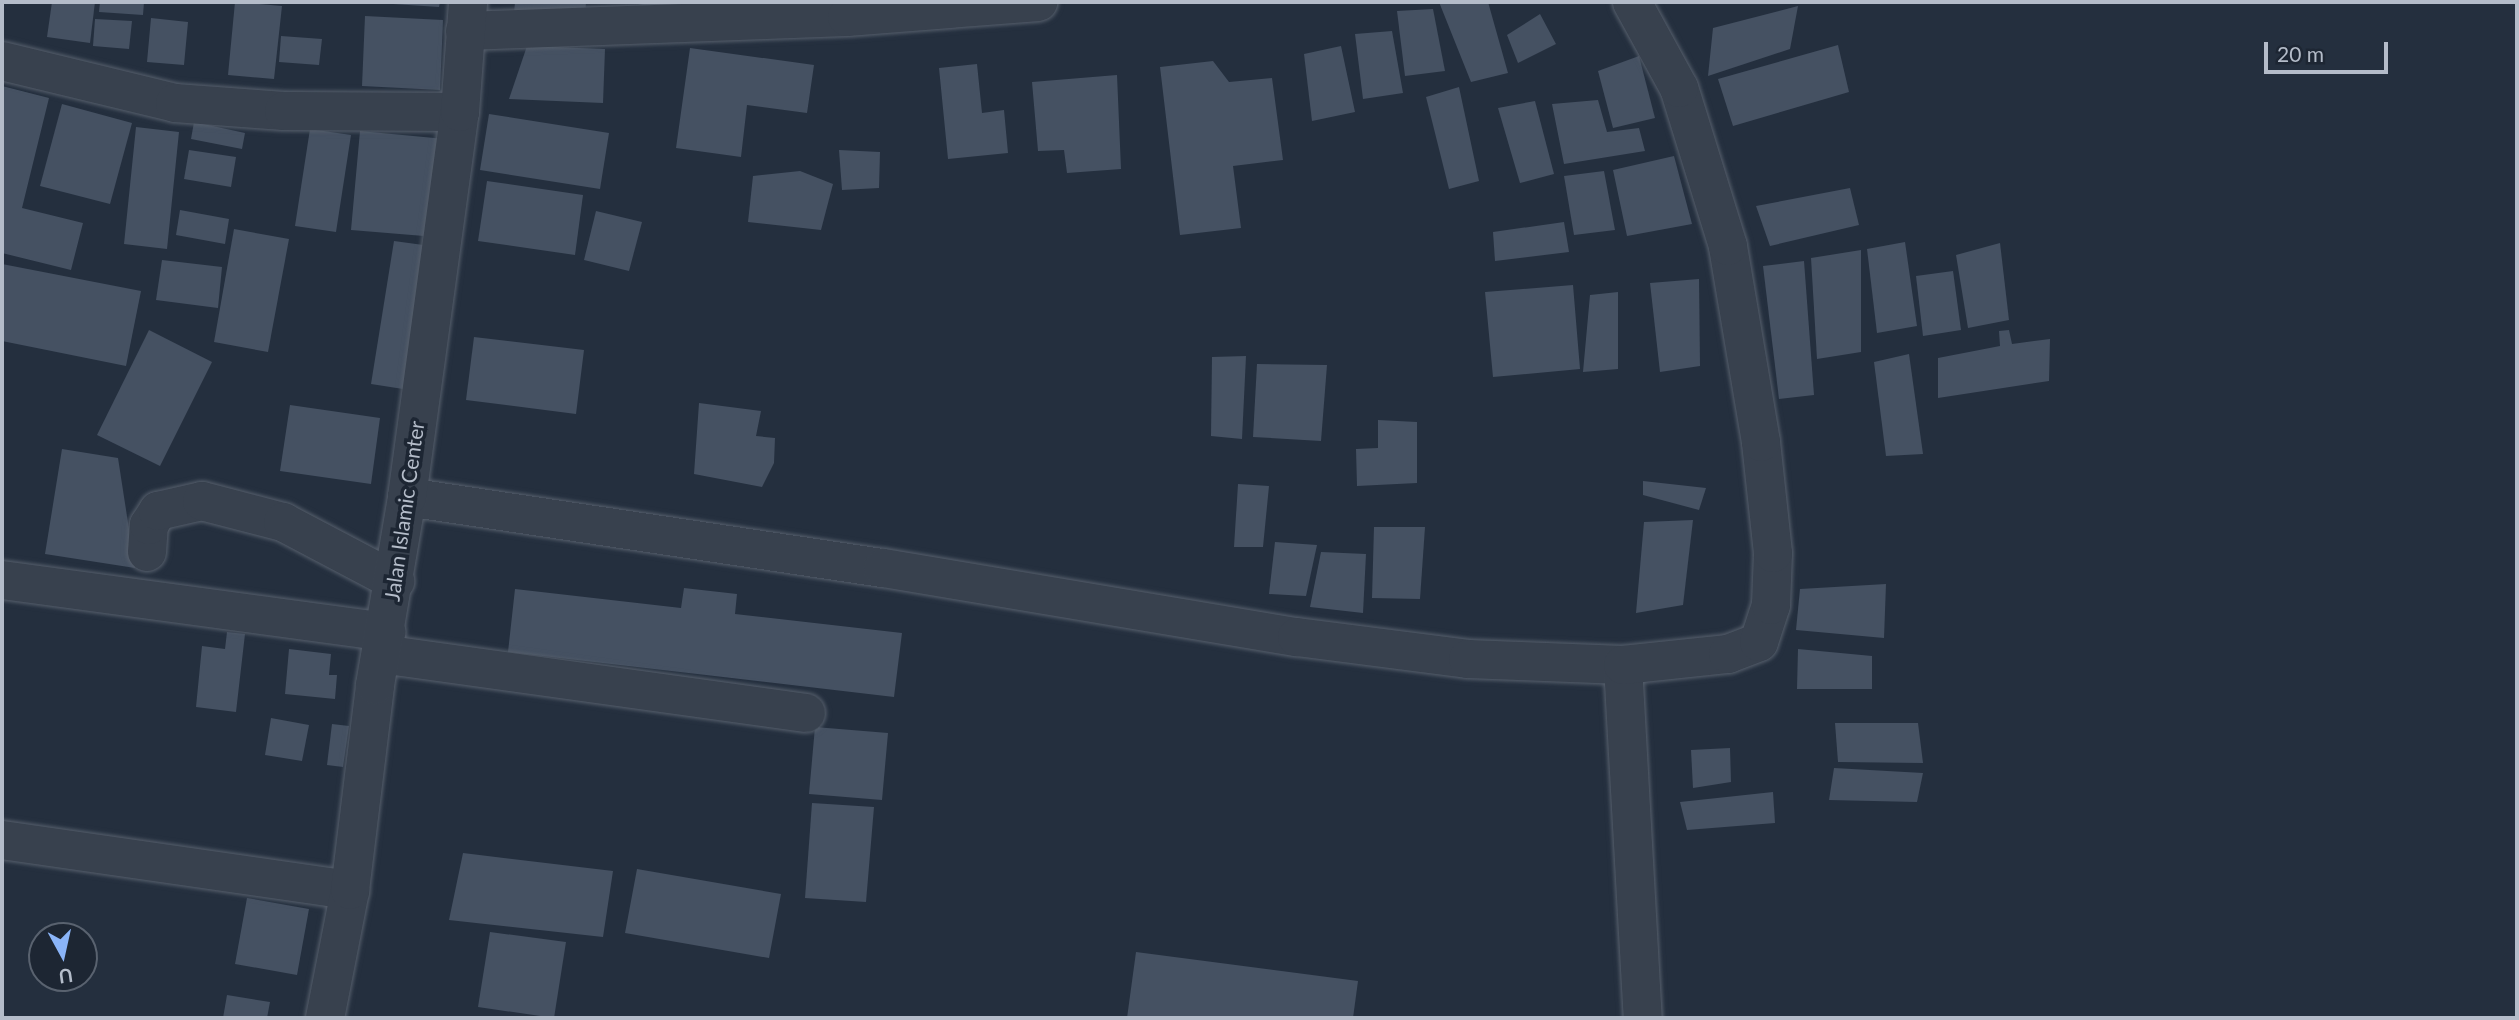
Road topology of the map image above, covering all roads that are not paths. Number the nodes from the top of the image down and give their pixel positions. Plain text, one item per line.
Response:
1 (1038, 2) edge
2 (1632, 2) edge
3 (466, 16) edge
4 (2, 61) edge
5 (460, 112) junction
6 (407, 497) junction
7 (147, 552) dead end
8 (2, 580) edge
9 (395, 581) junction
10 (384, 643) junction
11 (1623, 665) junction
12 (806, 713) dead end
13 (2, 840) edge
14 (350, 890) junction
15 (325, 1018) edge
16 (1643, 1018) edge

1 - 3 street
2 - 11 street
3 - 5 street, Jalan Islamic Center
4 - 5 street
5 - 6 street, Jalan Islamic Center
6 - 9 street, Jalan Islamic Center
6 - 11 street
7 - 9 street
8 - 10 street
9 - 10 street, Jalan Islamic Center
10 - 12 street
10 - 14 street, Jalan Islamic Center
11 - 16 street
13 - 14 street
14 - 15 street, Jalan Islamic Center

